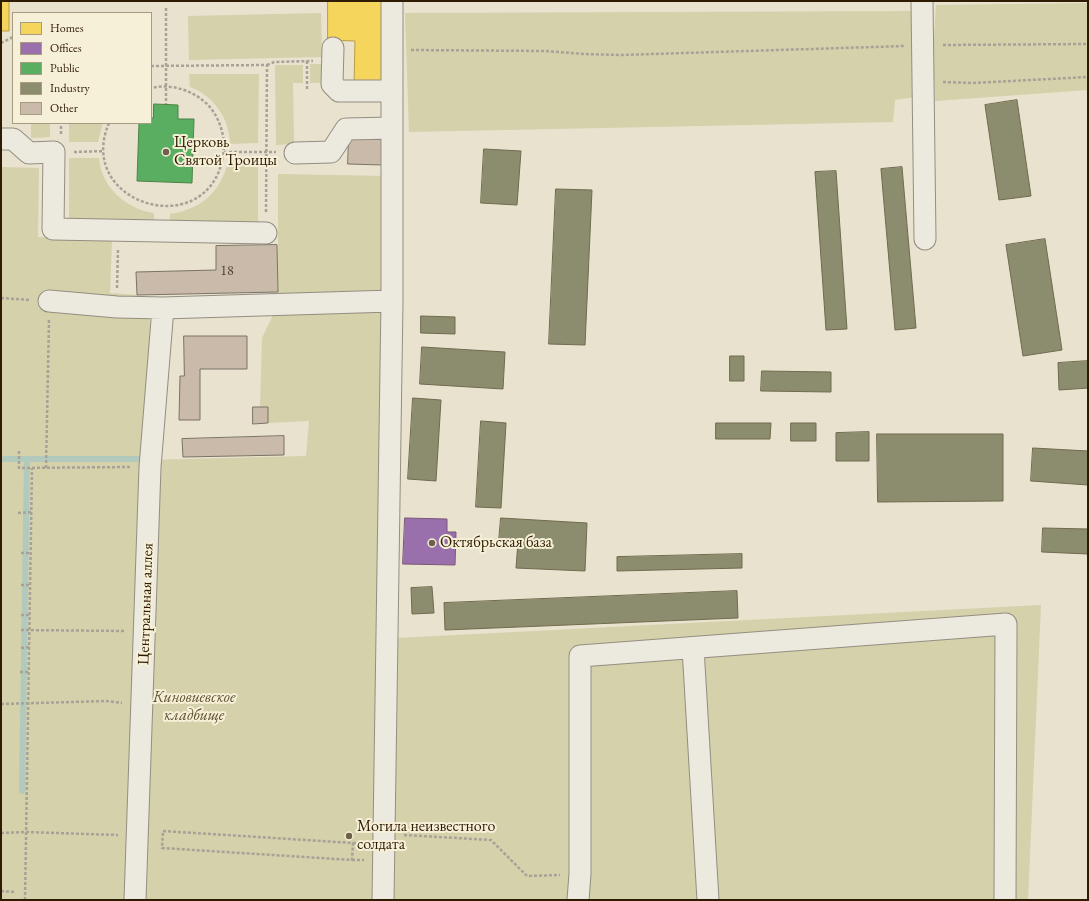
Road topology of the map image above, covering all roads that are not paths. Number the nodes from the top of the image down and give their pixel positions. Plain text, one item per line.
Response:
1 (392, 1) edge
2 (922, 1) edge
3 (333, 48) dead end
4 (392, 91) junction
5 (392, 128) junction
6 (9, 134) edge
7 (295, 153) road end
8 (266, 233) road end
9 (925, 239) dead end
10 (50, 301) road end
11 (392, 301) junction
12 (163, 308) junction
13 (693, 648) junction
14 (135, 900) edge
15 (383, 900) edge
16 (578, 900) edge
17 (708, 900) edge
18 (1005, 900) edge

1 - 4 street
2 - 9 street
3 - 4 street
4 - 5 street
5 - 7 street
5 - 11 street
6 - 8 street
10 - 12 street
11 - 12 street
11 - 15 street
12 - 14 street, Центральная аллея
13 - 16 street
13 - 17 street
13 - 18 street

